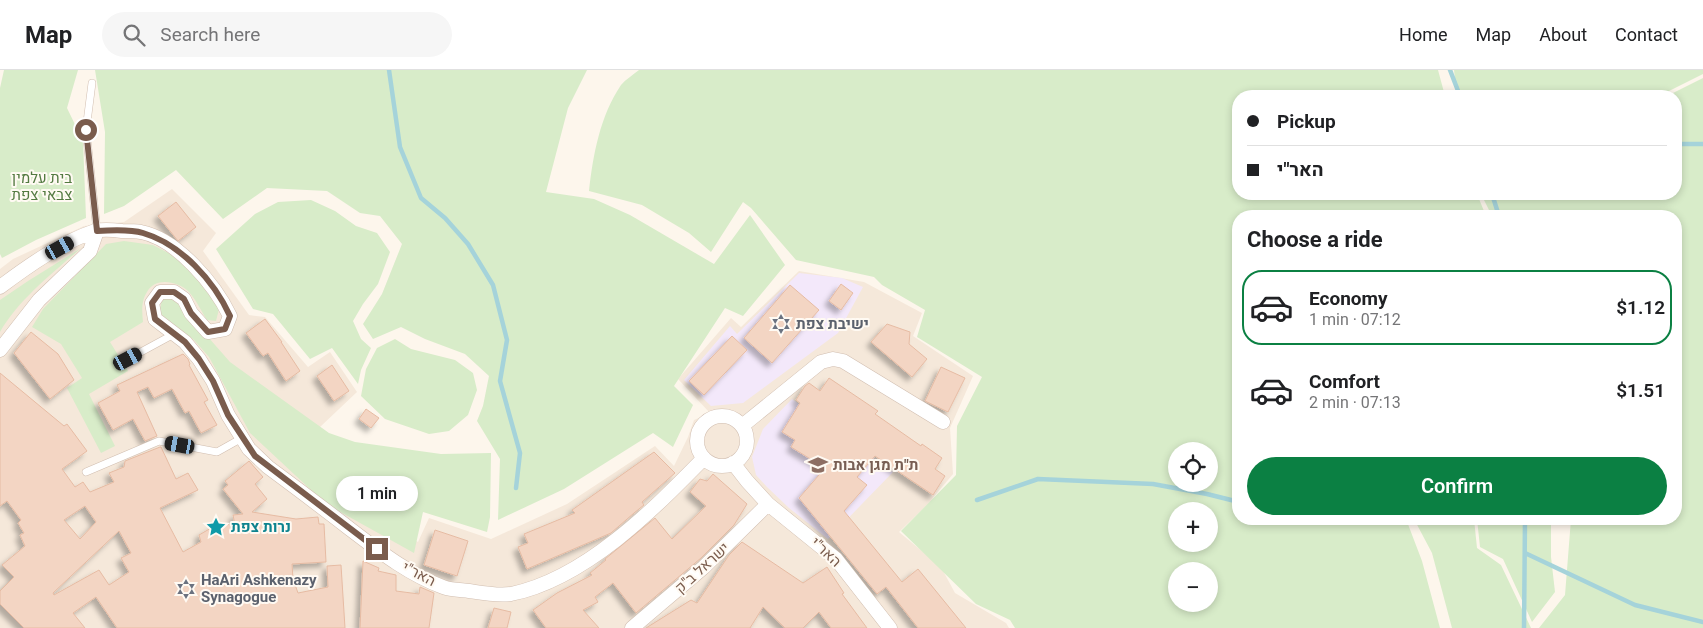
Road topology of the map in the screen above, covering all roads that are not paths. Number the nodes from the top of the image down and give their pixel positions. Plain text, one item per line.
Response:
1 (92, 83) dead end
2 (97, 231) junction
3 (0, 287) edge
4 (174, 334) junction
5 (0, 350) edge
6 (128, 359) dead end
7 (943, 422) dead end
8 (742, 426) junction
9 (242, 438) junction
10 (704, 458) junction
11 (733, 463) junction
12 (86, 472) dead end
13 (768, 504) junction
14 (632, 628) edge
15 (890, 628) edge

1 - 2 lane
2 - 3 street, האר"י
2 - 4 street, האר"י
2 - 5 street
4 - 6 lane
4 - 9 street, האר"י
7 - 8 street
8 - 10 street
8 - 11 street
9 - 10 street, האר"י
9 - 12 lane
10 - 11 street
11 - 13 street, האר"י
13 - 14 street, ישראל ב"ק
13 - 15 street, האר"י

